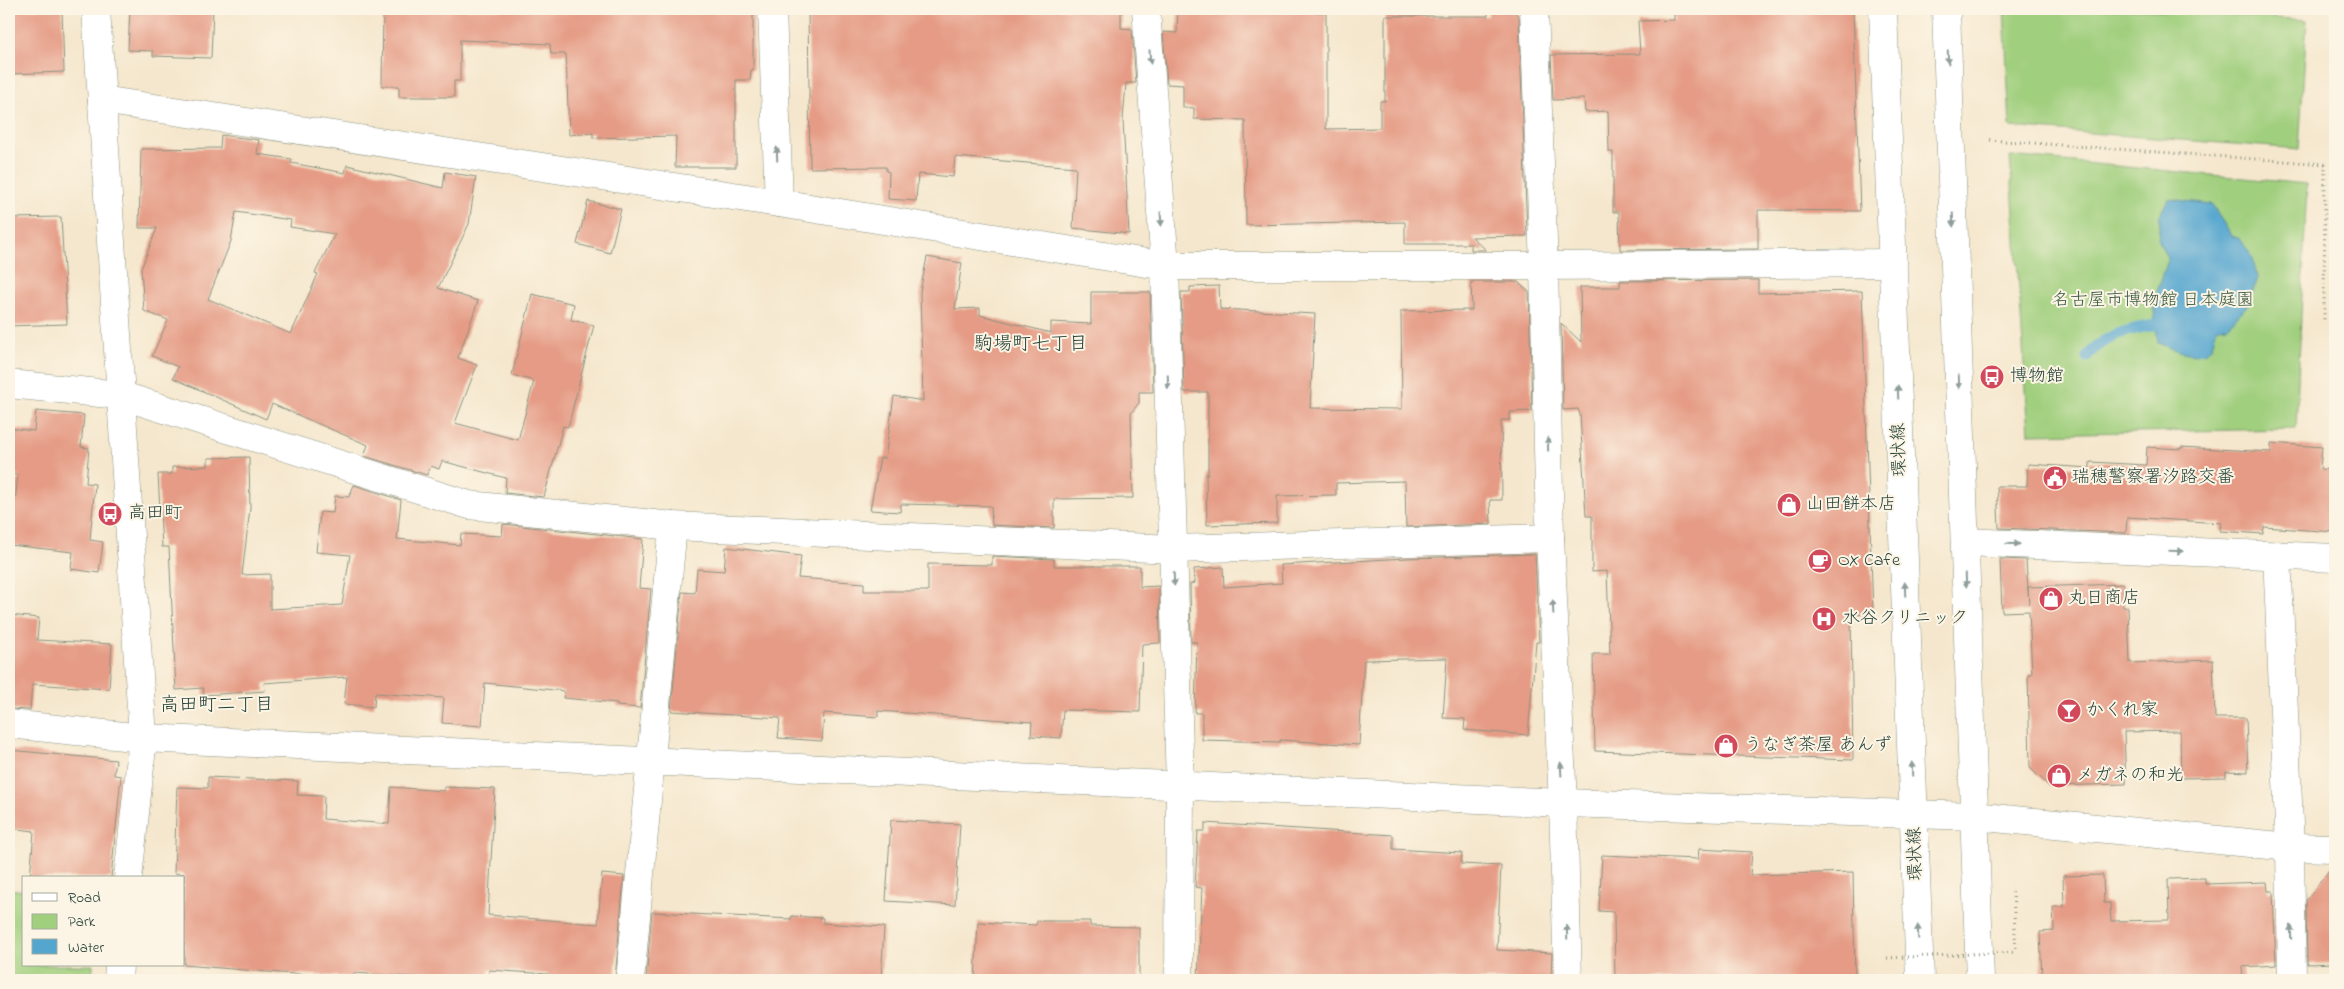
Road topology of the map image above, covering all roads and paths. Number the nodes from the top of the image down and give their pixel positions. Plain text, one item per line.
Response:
1 (96, 9) edge
2 (772, 9) edge
3 (1146, 9) edge
4 (1534, 9) edge
5 (1884, 9) edge
6 (1946, 9) edge
7 (102, 100) junction
8 (1990, 140) dead end
9 (779, 203) junction
10 (1893, 263) junction
11 (1165, 266) junction
12 (1544, 266) junction
13 (2324, 321) dead end
14 (9, 384) edge
15 (120, 395) junction
16 (673, 526) junction
17 (1550, 538) junction
18 (1965, 542) junction
19 (1173, 549) junction
20 (2277, 555) junction
21 (2335, 558) edge
22 (9, 724) edge
23 (143, 738) junction
24 (650, 760) junction
25 (1180, 786) junction
26 (1563, 804) junction
27 (1914, 813) junction
28 (1974, 816) junction
29 (2290, 847) junction
30 (2335, 848) edge
31 (128, 876) edge
32 (2013, 892) dead end
33 (1887, 958) dead end
34 (119, 966) edge
35 (118, 980) edge
36 (630, 980) edge
37 (1179, 980) edge
38 (1568, 980) edge
39 (1920, 980) edge
40 (1980, 980) edge
41 (2292, 980) edge

1 - 7 street
9 -> 2 street
3 -> 11 street
4 - 12 street
5 - 10 street, 環状線
6 -> 18 street
7 - 9 street
7 - 15 street
8 - 13 path
9 - 11 street
10 - 12 street
27 -> 10 street, 環状線
11 - 12 street
11 -> 19 street
17 -> 12 street
14 - 15 street
15 - 16 street
15 - 23 street
16 - 19 street
16 - 24 street
17 - 19 street
26 -> 17 street
18 -> 20 street
18 -> 28 street
19 -> 25 street
20 - 21 street
20 - 29 street
22 - 23 street
23 - 24 street
23 - 31 street
24 - 25 street
24 - 36 street
25 - 26 street
25 - 37 street
26 - 27 street
38 -> 26 street
27 - 28 street
39 -> 27 street, 環状線
28 - 29 street
28 - 40 street
29 - 30 street
41 -> 29 street
32 - 33 path, bridge
34 - 35 street

